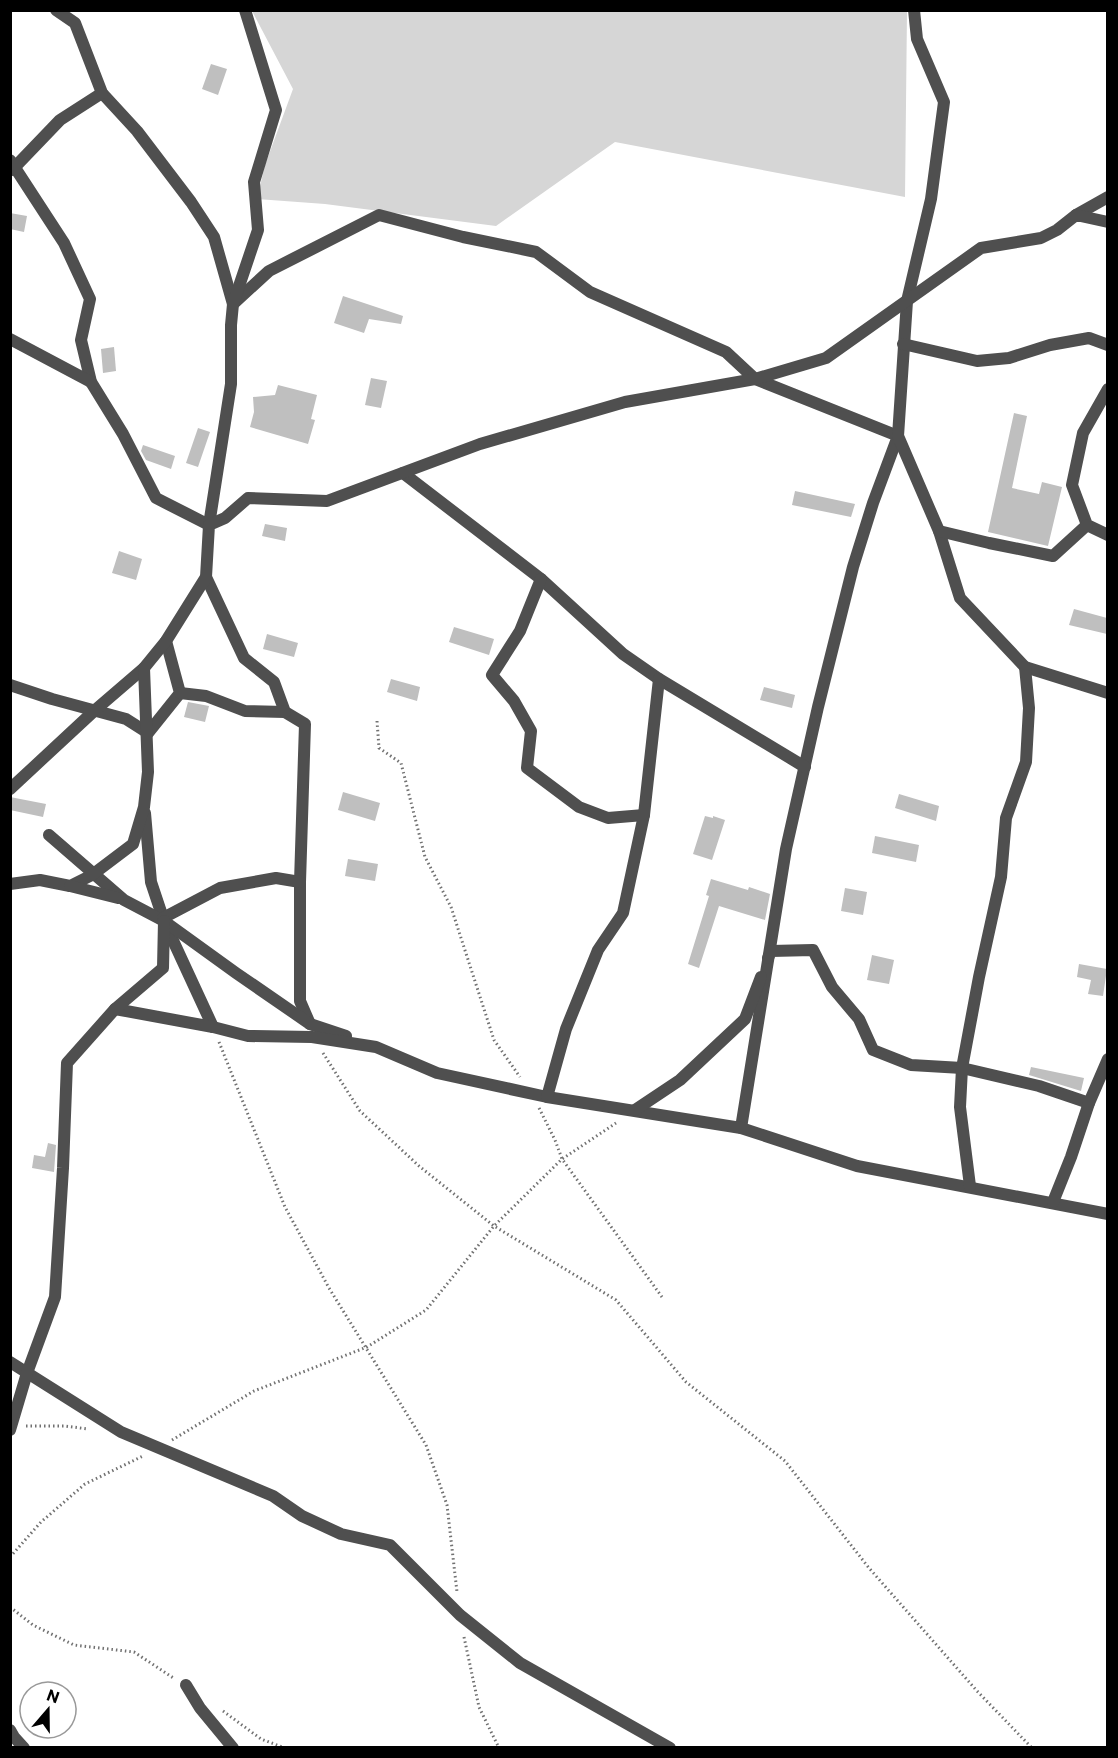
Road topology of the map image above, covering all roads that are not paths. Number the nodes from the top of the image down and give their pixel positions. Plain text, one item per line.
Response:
1 (56, 10) edge
2 (245, 10) edge
3 (914, 10) edge
4 (102, 93) junction
5 (13, 166) edge
6 (1107, 197) edge
7 (1076, 215) junction
8 (1107, 222) edge
9 (907, 301) junction
10 (233, 304) junction
11 (10, 339) edge
12 (903, 344) junction
13 (1107, 345) edge
14 (755, 379) junction
15 (91, 382) junction
16 (1107, 389) edge
17 (898, 436) junction
18 (403, 473) junction
19 (209, 525) junction
20 (1087, 525) junction
21 (939, 531) junction
22 (1107, 535) edge
23 (206, 577) junction
24 (541, 579) junction
25 (166, 641) junction
26 (1025, 667) junction
27 (144, 668) junction
28 (659, 679) junction
29 (10, 685) edge
30 (180, 693) junction
31 (1107, 693) edge
32 (94, 711) junction
33 (285, 712) junction
34 (148, 733) junction
35 (805, 767) junction
36 (10, 789) edge
37 (144, 807) junction
38 (644, 815) junction
39 (49, 835) dead end
40 (93, 874) junction
41 (300, 882) junction
42 (13, 883) edge
43 (70, 886) junction
44 (124, 900) junction
45 (164, 919) junction
46 (771, 951) junction
47 (115, 1009) junction
48 (310, 1024) junction
49 (213, 1027) junction
50 (376, 1047) junction
51 (1107, 1059) edge
52 (962, 1068) junction
53 (547, 1097) junction
54 (1089, 1103) junction
55 (635, 1110) junction
56 (741, 1128) junction
57 (970, 1186) junction
58 (1053, 1202) junction
59 (1107, 1214) edge
60 (10, 1362) edge
61 (27, 1372) junction
62 (11, 1428) edge
63 (186, 1685) road end
64 (10, 1730) edge
65 (24, 1748) edge
66 (233, 1748) edge
67 (670, 1748) edge

1 - 4 street
2 - 10 street
3 - 9 street
4 - 5 street
4 - 10 street
5 - 15 street
6 - 7 street
7 - 8 street
7 - 9 street
9 - 12 street
9 - 14 street
10 - 14 street
10 - 19 street
11 - 15 street
12 - 13 street
12 - 17 street
14 - 17 street
14 - 18 street
15 - 19 street
16 - 20 street
17 - 21 street
17 - 35 street
18 - 19 street
18 - 24 street
19 - 23 street
20 - 21 street
20 - 22 street
21 - 26 street
23 - 25 street
23 - 33 street
24 - 28 street
24 - 38 street
25 - 27 street
25 - 30 street
26 - 31 street
26 - 52 street
27 - 32 street
27 - 34 street
28 - 35 street
28 - 38 street
29 - 32 street
30 - 33 street
30 - 34 street
32 - 34 street
32 - 36 street
33 - 41 street
34 - 37 street
35 - 46 street
37 - 40 street
37 - 45 street
38 - 53 street
39 - 40 street
40 - 43 street
40 - 44 street
41 - 45 street
41 - 48 street
42 - 43 street
43 - 44 street
44 - 45 street
45 - 47 street
45 - 48 street
45 - 49 street
46 - 52 street
46 - 55 street
46 - 56 street
47 - 49 street
47 - 61 street
48 - 50 street
49 - 50 street
50 - 53 street
51 - 54 street
52 - 54 street
52 - 57 street
53 - 55 street
54 - 58 street
55 - 56 street
56 - 57 street
57 - 58 street
58 - 59 street
60 - 61 street
61 - 62 street
61 - 67 street
63 - 66 street
64 - 65 street

